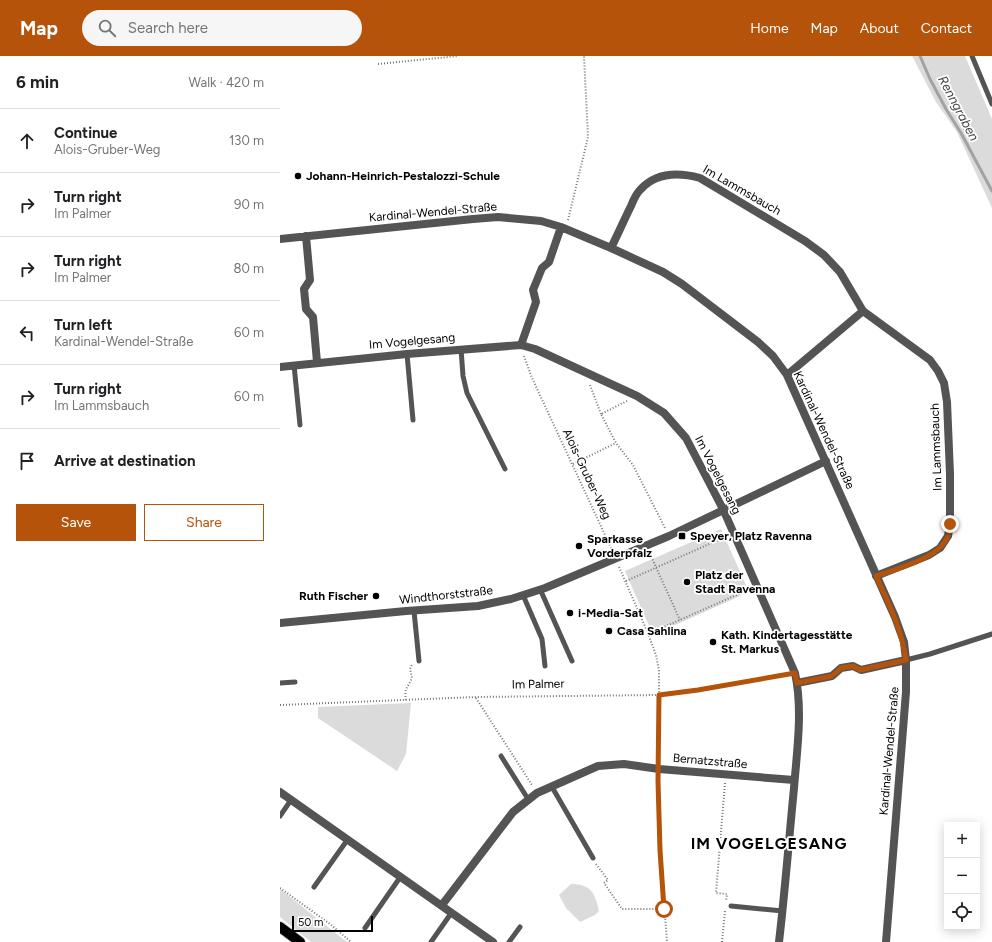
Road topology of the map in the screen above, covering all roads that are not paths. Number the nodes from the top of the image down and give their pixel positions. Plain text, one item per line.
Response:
1 (972, 56) edge
2 (992, 104) edge
3 (563, 228) junction
4 (306, 236) junction
5 (280, 239) edge
6 (611, 248) junction
7 (863, 311) junction
8 (521, 345) junction
9 (461, 349) junction
10 (407, 354) junction
11 (318, 362) junction
12 (294, 366) junction
13 (280, 367) edge
14 (787, 375) junction
15 (413, 420) dead end
16 (300, 425) dead end
17 (826, 461) junction
18 (505, 469) dead end
19 (723, 509) junction
20 (876, 576) junction
21 (540, 589) junction
22 (523, 595) junction
23 (414, 611) junction
24 (280, 623) edge
25 (992, 634) edge
26 (906, 660) junction
27 (419, 661) dead end
28 (572, 661) dead end
29 (545, 666) dead end
30 (295, 682) dead end
31 (280, 683) edge
32 (797, 683) junction
33 (501, 756) dead end
34 (794, 780) junction
35 (552, 787) junction
36 (280, 792) edge
37 (528, 799) junction
38 (291, 800) junction
39 (280, 816) edge
40 (348, 839) junction
41 (593, 858) road end
42 (401, 876) junction
43 (314, 887) dead end
44 (442, 905) junction
45 (731, 906) dead end
46 (783, 911) junction
47 (452, 912) junction
48 (280, 927) edge
49 (520, 927) dead end
50 (365, 928) dead end
51 (300, 942) edge
52 (431, 942) edge
53 (493, 942) edge
54 (509, 942) edge
55 (779, 942) edge
56 (886, 942) edge

1 - 2 lane
3 - 4 street, Kardinal-Wendel-Straße
3 - 6 street, Kardinal-Wendel-Straße
3 - 8 street
4 - 5 street, Kardinal-Wendel-Straße
4 - 11 street
6 - 7 street, Im Lammsbauch
6 - 14 street, Kardinal-Wendel-Straße
7 - 14 street
7 - 20 street, Im Lammsbauch
8 - 9 street, Im Vogelgesang
8 - 19 street, Im Vogelgesang
9 - 10 street, Im Vogelgesang
9 - 18 lane
10 - 11 street, Im Vogelgesang
10 - 15 lane
11 - 12 street, Im Vogelgesang
12 - 13 street, Im Vogelgesang
12 - 16 lane
14 - 17 street, Kardinal-Wendel-Straße
17 - 19 street, Windthorststraße
17 - 20 street, Kardinal-Wendel-Straße
19 - 21 street, Windthorststraße
19 - 32 street, Im Vogelgesang
20 - 26 street, Kardinal-Wendel-Straße
21 - 22 street, Windthorststraße
21 - 28 lane
22 - 23 street, Windthorststraße
22 - 29 lane
23 - 24 street, Windthorststraße
23 - 27 lane
25 - 26 lane
26 - 32 street
26 - 56 street, Kardinal-Wendel-Straße
30 - 31 lane
32 - 34 street, Im Vogelgesang
33 - 37 lane
34 - 35 street, Bernatzstraße
34 - 46 street, Im Vogelgesang
35 - 37 street, Bernatzstraße
35 - 41 lane
36 - 38 street
37 - 44 street, Bernatzstraße
38 - 39 lane
38 - 40 street
40 - 42 street
40 - 43 lane
42 - 44 street
42 - 50 lane
44 - 47 street
45 - 46 lane
46 - 55 street, Im Vogelgesang
47 - 52 lane
47 - 53 street
48 - 51 main road
49 - 54 lane

